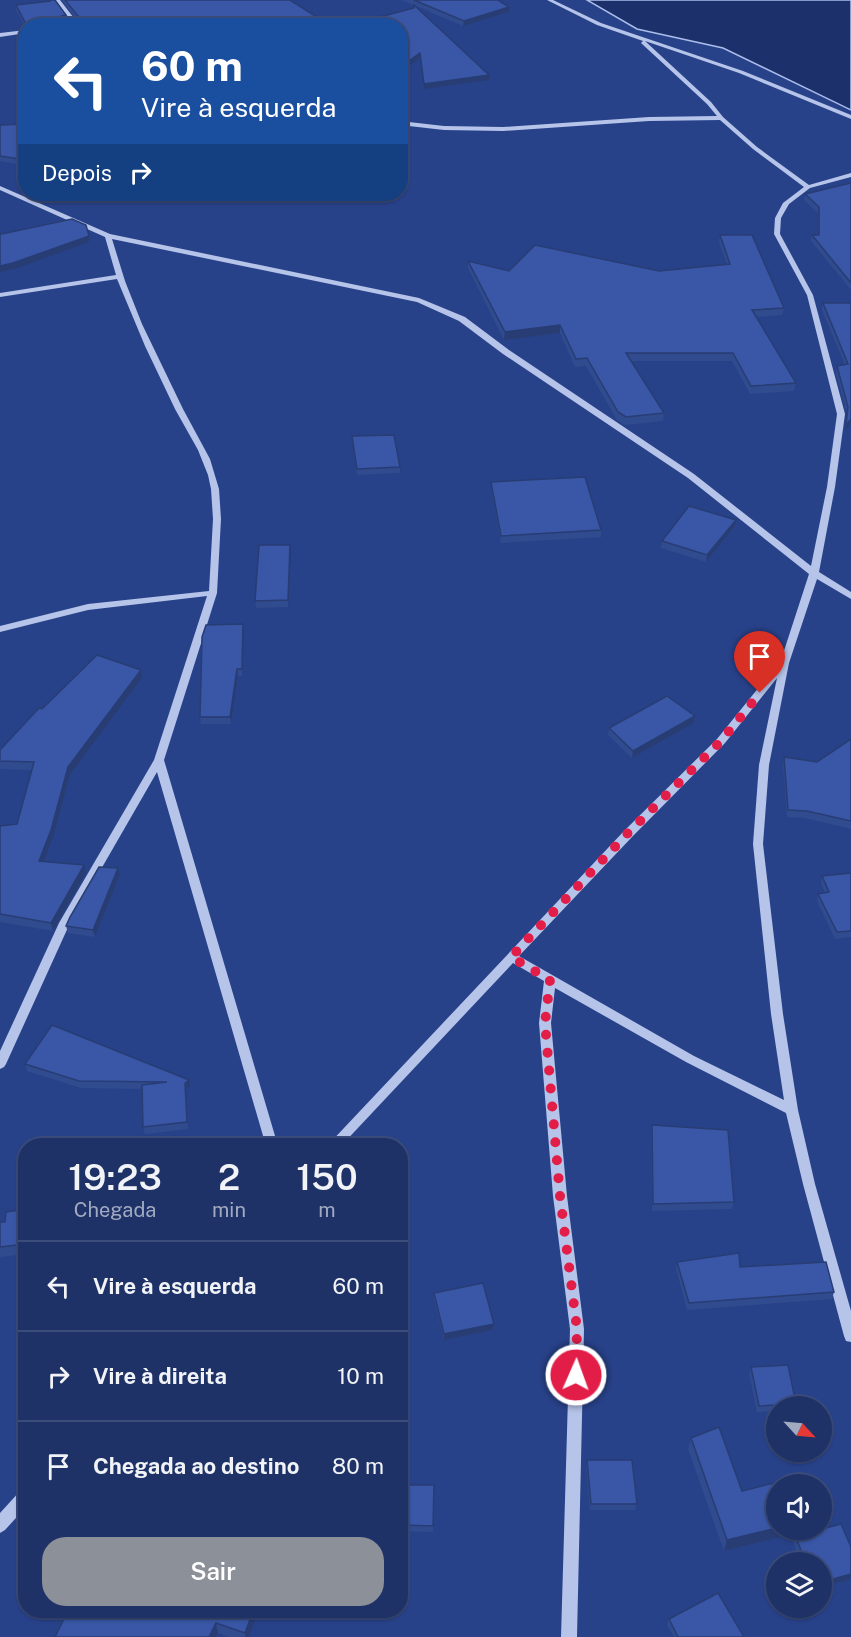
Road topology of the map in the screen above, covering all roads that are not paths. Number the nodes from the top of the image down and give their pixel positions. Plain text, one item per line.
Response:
1 (57, 0) edge
2 (549, 0) edge
3 (73, 18) edge
4 (18, 32) edge
5 (0, 34) edge
6 (640, 39) junction
7 (851, 117) edge
8 (721, 118) junction
9 (408, 124) edge
10 (851, 175) edge
11 (808, 187) junction
12 (0, 188) edge
13 (18, 196) edge
14 (29, 201) edge
15 (108, 236) junction
16 (118, 277) junction
17 (0, 295) edge
18 (814, 573) junction
19 (213, 593) junction
20 (851, 596) edge
21 (0, 628) edge
22 (786, 661) junction
23 (159, 760) junction
24 (511, 957) junction
25 (550, 980) junction
26 (0, 1064) edge
27 (792, 1110) junction
28 (270, 1138) edge
29 (341, 1138) edge
30 (851, 1336) edge
31 (18, 1504) edge
32 (0, 1525) edge
33 (569, 1637) edge

1 - 3 street
2 - 6 street
4 - 5 street
6 - 7 street
6 - 8 street
8 - 9 street
8 - 11 street
10 - 11 street
11 - 18 street
12 - 13 street
14 - 15 street
15 - 16 street
15 - 18 street
16 - 17 street
16 - 19 street
18 - 20 street
18 - 22 street
19 - 21 street
19 - 23 street
22 - 24 street
22 - 27 street
23 - 26 street
23 - 28 street
24 - 25 street
24 - 29 street
25 - 27 street
25 - 33 street
27 - 30 street
31 - 32 street

